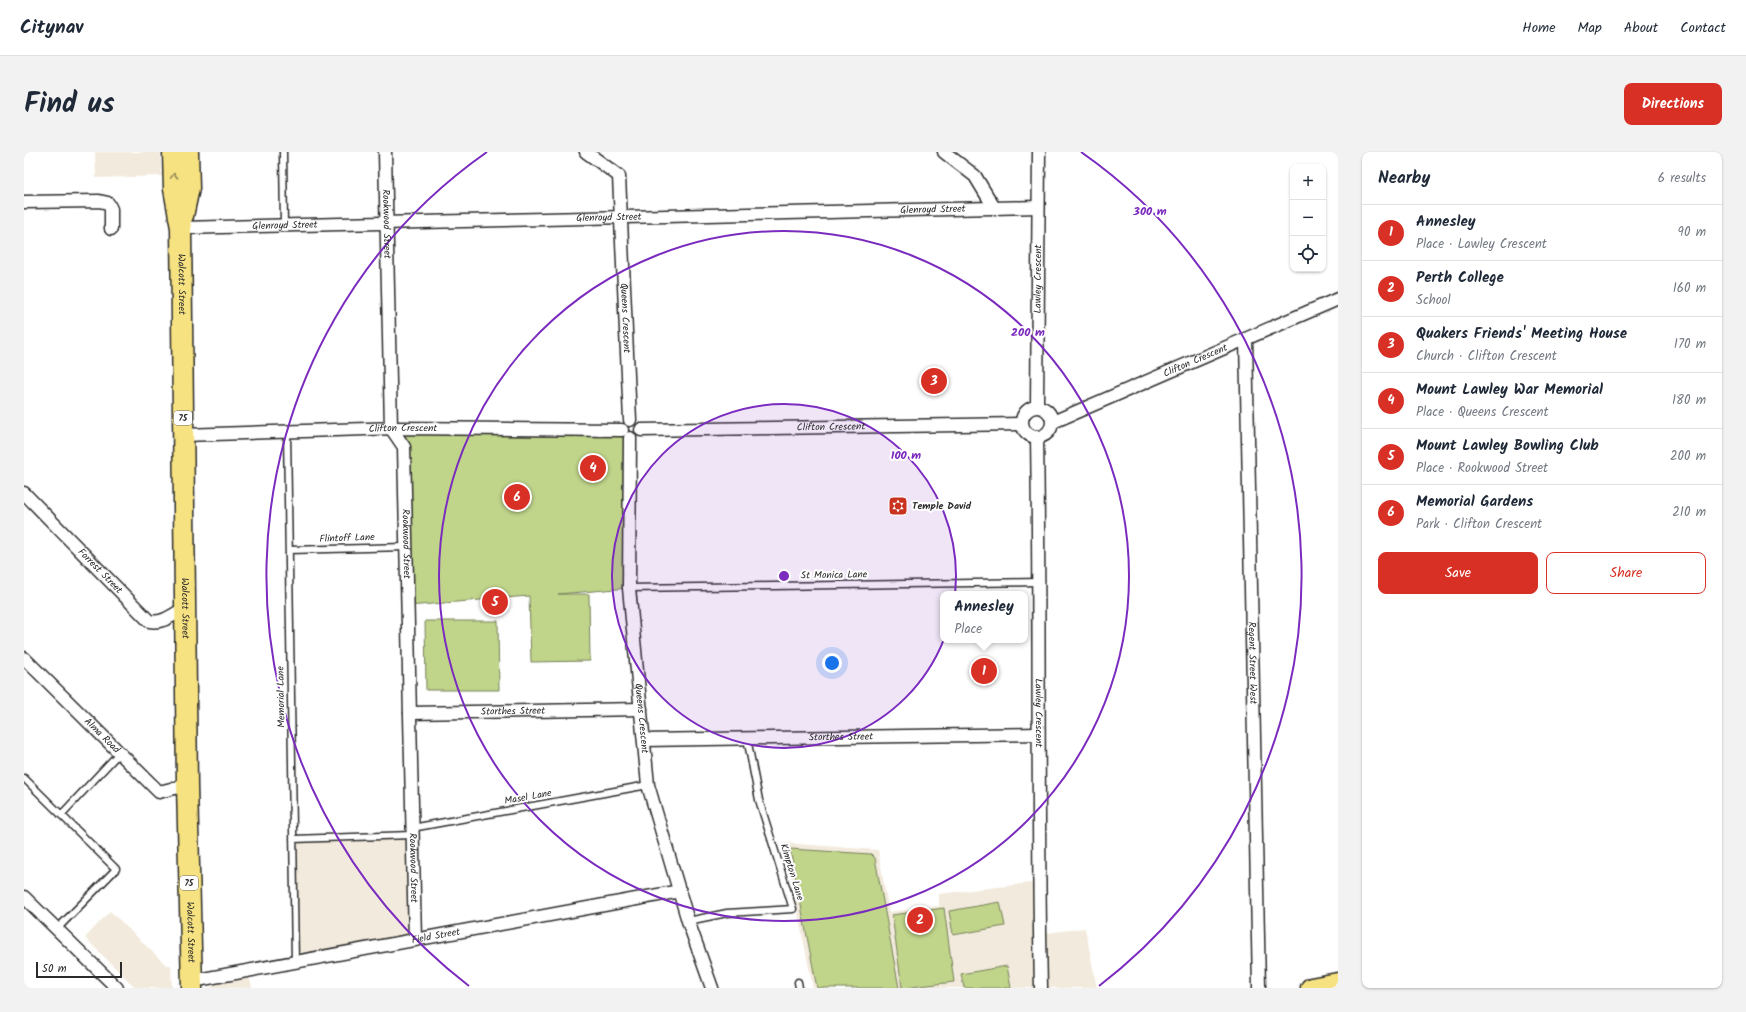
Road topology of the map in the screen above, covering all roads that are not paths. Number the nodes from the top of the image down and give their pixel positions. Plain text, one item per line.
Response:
1 (173, 152) edge
2 (188, 152) edge
3 (283, 152) edge
4 (384, 152) edge
5 (586, 152) edge
6 (944, 152) edge
7 (1039, 152) edge
8 (24, 202) edge
9 (1037, 207) junction
10 (995, 209) junction
11 (620, 216) junction
12 (386, 222) junction
13 (284, 226) junction
14 (181, 228) junction
15 (111, 229) dead end
16 (1338, 299) edge
17 (1246, 339) junction
18 (1037, 406) junction
19 (630, 420) junction
20 (1052, 422) junction
21 (1022, 424) junction
22 (391, 428) junction
23 (641, 430) junction
24 (287, 432) junction
25 (626, 434) junction
26 (183, 435) junction
27 (1037, 437) junction
28 (24, 493) edge
29 (406, 547) junction
30 (289, 550) junction
31 (1039, 582) junction
32 (629, 588) junction
33 (185, 608) junction
34 (24, 658) edge
35 (641, 709) junction
36 (410, 713) junction
37 (1038, 734) junction
38 (747, 738) junction
39 (644, 740) junction
40 (119, 753) junction
41 (24, 778) edge
42 (187, 785) junction
43 (648, 785) junction
44 (61, 815) junction
45 (412, 831) junction
46 (293, 839) junction
47 (680, 891) junction
48 (24, 897) edge
49 (688, 921) junction
50 (57, 929) junction
51 (414, 940) junction
52 (295, 962) junction
53 (1338, 983) edge
54 (192, 984) edge
55 (116, 988) edge
56 (712, 988) edge
57 (1041, 988) edge
58 (1259, 988) edge
59 (1311, 988) edge

14 -> 1 main road, Walcott Street / 75
2 - 14 main road, Walcott Street / 75
3 - 13 lane
4 - 12 street, Rookwood Street
5 - 11 street, Queens Crescent
6 - 10 street
7 - 9 street, Lawley Crescent
8 - 15 street
9 - 10 street, Glenroyd Street
9 - 18 street, Lawley Crescent
10 - 11 street, Glenroyd Street
11 - 12 street, Glenroyd Street
11 - 19 street, Queens Crescent
12 - 13 street, Glenroyd Street
12 - 22 street, Rookwood Street
13 - 14 street, Glenroyd Street
14 - 26 main road, Walcott Street / 75
16 - 17 street, Clifton Crescent
17 - 20 street, Clifton Crescent
17 - 58 street, Regent Street West
18 - 20 street
18 - 21 street
19 - 23 street
19 - 25 street
20 - 27 street
21 - 23 street, Clifton Crescent
21 - 27 street
22 - 24 street, Clifton Crescent
22 - 25 street, Clifton Crescent
22 - 29 street, Rookwood Street
23 - 25 street
24 - 26 street, Clifton Crescent
24 - 30 lane, Memorial Lane
25 - 32 street, Queens Crescent
26 - 33 main road, Walcott Street / 75
27 - 31 street, Lawley Crescent
28 - 33 street, Forrest Street
29 - 30 lane, Flintoff Lane
29 - 36 street, Rookwood Street
30 - 46 lane, Memorial Lane
31 - 32 lane, St Monica Lane
31 - 37 street, Lawley Crescent
32 - 35 street, Queens Crescent
33 - 42 main road, Walcott Street / 75
34 - 40 street, Alma Road
35 - 36 street, Storthes Street
35 - 39 street, Queens Crescent
36 - 45 street, Rookwood Street
37 - 38 street, Storthes Street
37 - 57 street, Lawley Crescent
38 - 39 street, Storthes Street
38 - 49 lane, Kimpton Lane
39 - 43 street, Queens Crescent
40 - 42 street, Alma Road
40 - 44 lane
41 - 44 lane
42 - 54 main road, Walcott Street / 75
43 - 45 lane, Masel Lane
43 - 47 street, Queens Crescent
44 - 50 lane
45 - 46 lane, Masel Lane
45 - 51 street, Rookwood Street
46 - 52 lane, Memorial Lane
47 - 49 street, Queens Crescent
47 - 51 street, Field Street
48 - 50 street
49 - 56 street, Queens Crescent
50 - 55 street
51 - 52 street, Field Street
52 - 54 street, Field Street
53 - 59 main road

